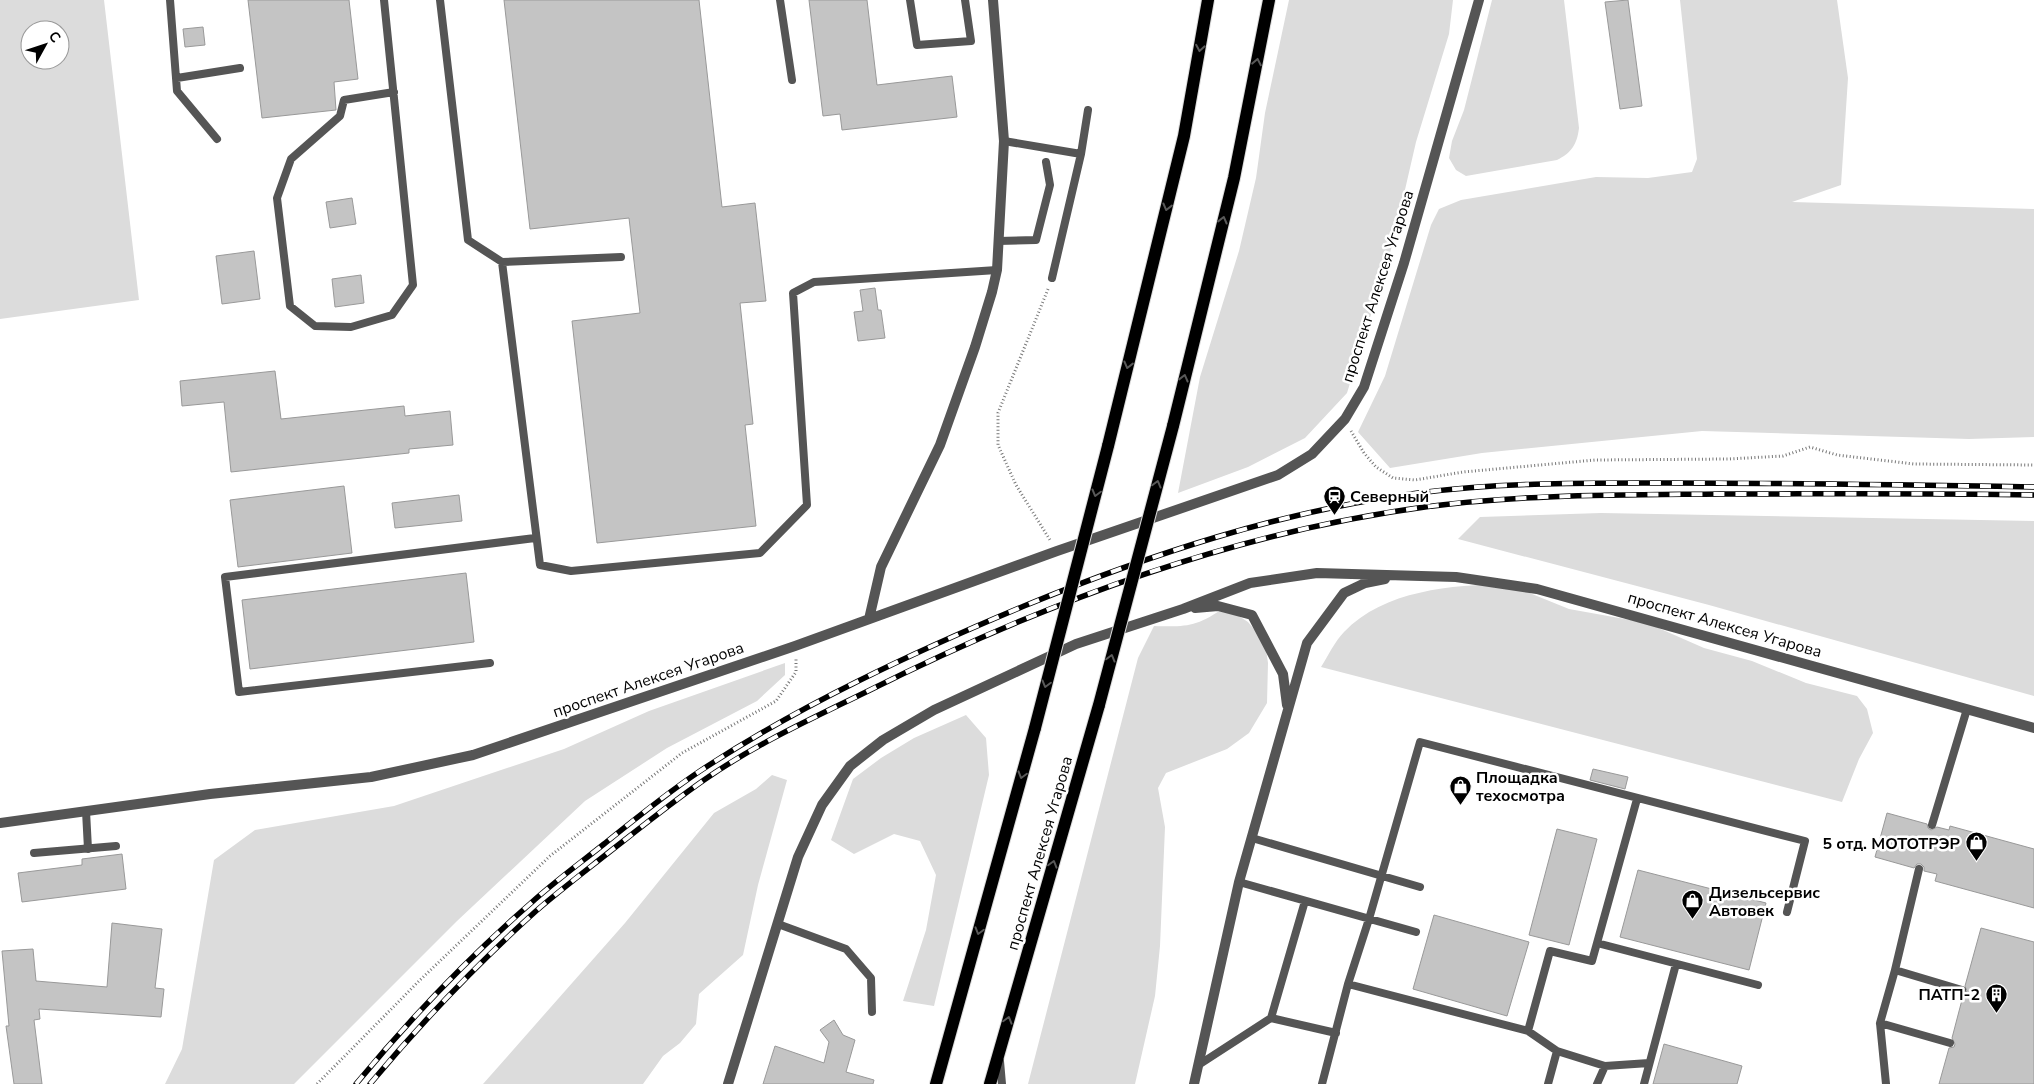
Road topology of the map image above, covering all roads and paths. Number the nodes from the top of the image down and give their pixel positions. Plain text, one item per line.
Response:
1 (170, 0) edge
2 (384, 0) edge
3 (440, 0) edge
4 (780, 0) edge
5 (910, 0) edge
6 (965, 0) edge
7 (992, 0) edge
8 (1208, 0) edge
9 (1269, 0) edge
10 (1469, 0) edge
11 (1479, 0) edge
12 (1476, 12) junction
13 (240, 68) dead end
14 (177, 78) junction
15 (792, 80) dead end
16 (394, 92) junction
17 (1088, 110) dead end
18 (217, 139) dead end
19 (1004, 141) junction
20 (1081, 154) junction
21 (1046, 162) dead end
22 (998, 241) junction
23 (621, 257) dead end
24 (502, 262) junction
25 (997, 270) junction
26 (1052, 278) joint
27 (1345, 419) junction
28 (2034, 466) edge
29 (535, 538) junction
30 (1057, 551) junction
31 (1404, 575) junction
32 (1183, 609) junction
33 (869, 619) junction
34 (796, 646) junction
35 (490, 663) dead end
36 (1967, 709) junction
37 (1288, 711) junction
38 (2034, 728) edge
39 (1637, 799) junction
40 (86, 811) junction
41 (0, 823) edge
42 (1932, 825) dead end
43 (1252, 838) junction
44 (116, 846) dead end
45 (88, 848) junction
46 (34, 853) dead end
47 (1919, 869) dead end
48 (1382, 876) junction
49 (1239, 882) junction
50 (1420, 887) dead end
51 (1305, 901) junction
52 (1787, 912) dead end
53 (1369, 919) junction
54 (778, 924) junction
55 (1416, 932) dead end
56 (1597, 943) junction
57 (1676, 964) junction
58 (1895, 970) junction
59 (1348, 984) junction
60 (1758, 985) dead end
61 (1962, 990) dead end
62 (872, 1012) dead end
63 (1271, 1018) junction
64 (1880, 1023) junction
65 (1528, 1031) junction
66 (1336, 1033) junction
67 (1950, 1043) dead end
68 (1000, 1049) junction
69 (1557, 1051) junction
70 (1649, 1063) junction
71 (1200, 1064) junction
72 (1605, 1066) junction
73 (318, 1084) edge
74 (728, 1084) edge
75 (936, 1084) edge
76 (990, 1084) edge
77 (1002, 1084) edge
78 (1194, 1084) edge
79 (1322, 1084) edge
80 (1548, 1084) edge
81 (1597, 1084) edge
82 (1644, 1084) edge
83 (1886, 1084) edge

1 - 14 lane
2 - 16 lane
3 - 24 lane
4 - 15 lane
5 - 6 lane
7 - 19 street
8 -> 75 main road, bridge
68 -> 9 main road, проспект Алексея Угарова, bridge
10 - 12 street
11 - 12 street, проспект Алексея Угарова
12 - 27 street, проспект Алексея Угарова
13 - 14 lane
14 - 18 lane
16 - 16 lane
17 - 20 lane
19 - 20 lane
19 - 22 street
20 - 26 lane
21 - 22 lane
22 - 25 street
23 - 24 lane
24 - 29 lane
25 - 29 lane
25 - 33 street
26 - 30 path
27 - 28 path
27 - 30 street, проспект Алексея Угарова
29 - 35 lane
30 - 33 street, проспект Алексея Угарова
31 - 32 street, проспект Алексея Угарова
31 - 36 street, проспект Алексея Угарова
31 - 37 street, проспект Алексея Угарова
32 - 37 street, проспект Алексея Угарова
32 - 54 street, проспект Алексея Угарова
33 - 34 street, проспект Алексея Угарова
34 - 40 street, проспект Алексея Угарова
34 - 73 path
36 - 38 street, проспект Алексея Угарова
36 - 42 lane
37 - 43 street, проспект Алексея Угарова
39 - 48 lane
39 - 52 lane
39 - 56 lane
40 - 41 street, проспект Алексея Угарова
40 - 45 lane
43 - 48 lane
43 - 49 street, проспект Алексея Угарова
44 - 45 lane
45 - 46 lane
47 - 58 lane
48 - 50 lane
48 - 53 lane
49 - 51 lane
49 - 71 street, проспект Алексея Угарова
51 - 53 lane
51 - 63 lane
53 - 55 lane
53 - 59 lane
54 - 62 lane
54 - 74 street, проспект Алексея Угарова
56 - 57 lane
56 - 65 lane
57 - 60 lane
57 - 70 lane
58 - 61 lane
58 - 64 lane
59 - 65 lane
59 - 66 lane
63 - 66 lane
63 - 71 lane
64 - 67 lane
64 - 83 lane
65 - 69 lane
66 - 79 lane
68 - 76 main road, проспект Алексея Угарова
68 - 77 lane
69 - 72 lane
69 - 80 lane
70 - 72 lane
70 - 82 lane
71 - 78 street, проспект Алексея Угарова
72 - 81 lane

